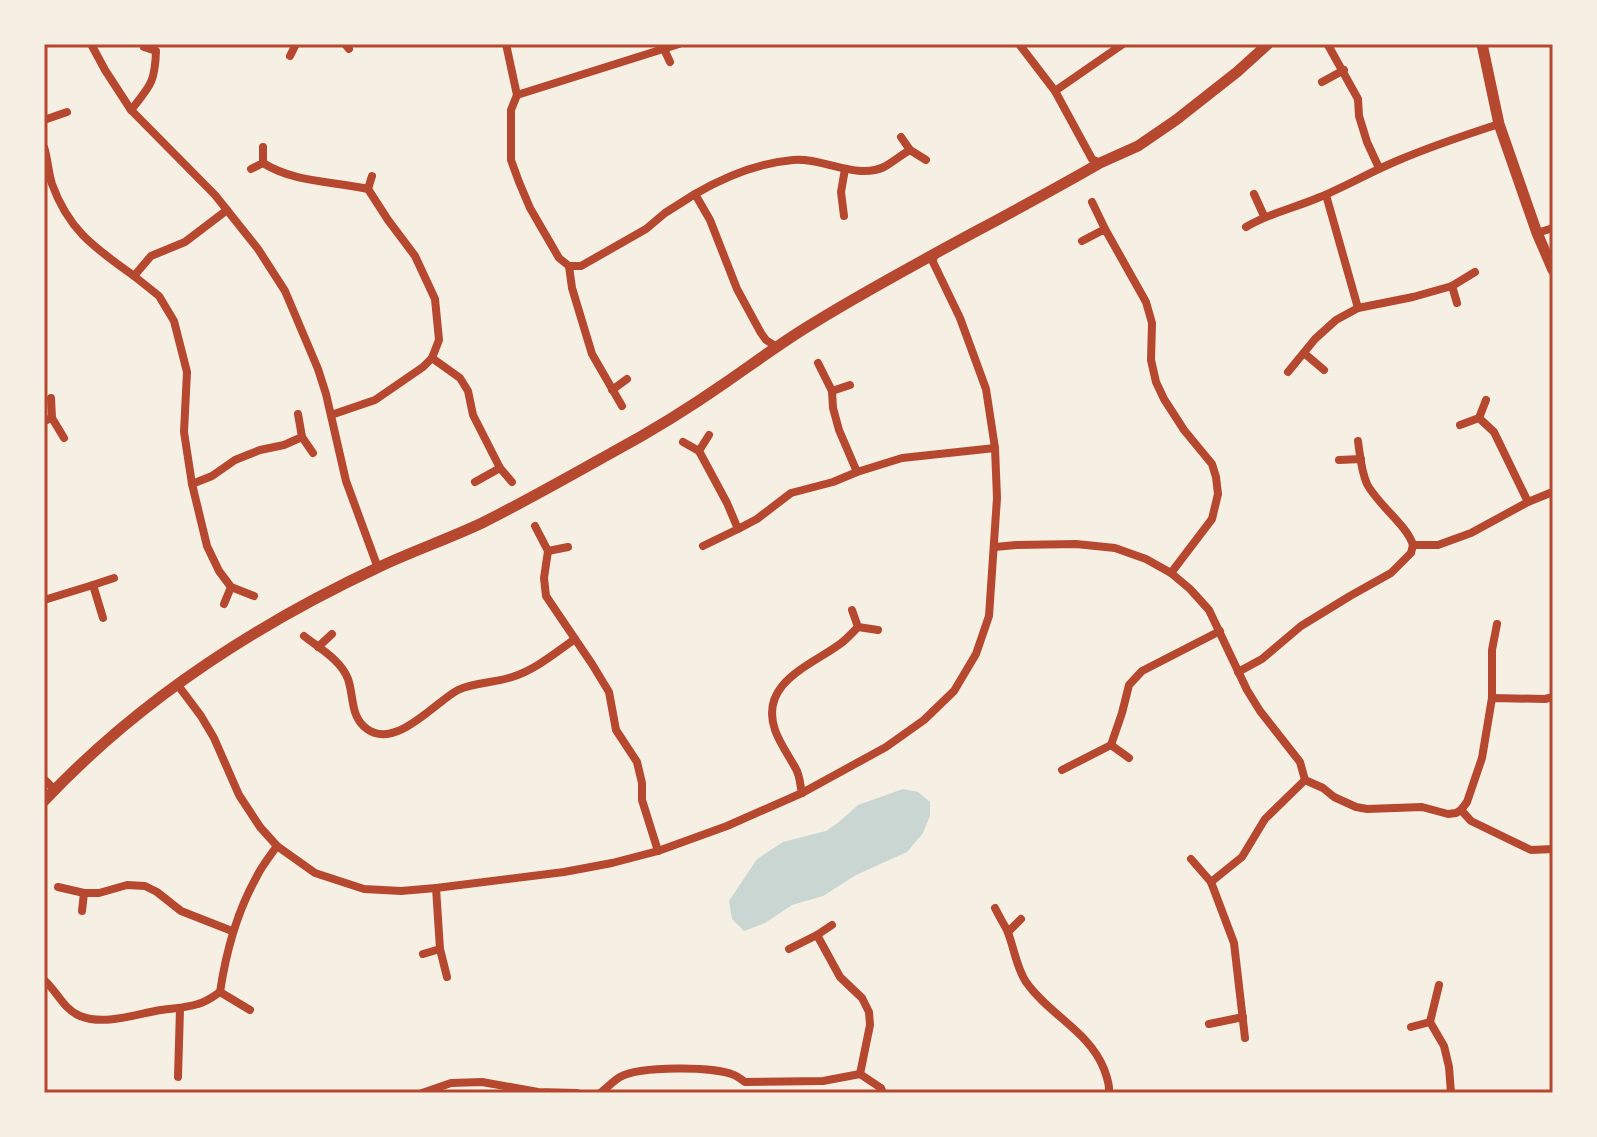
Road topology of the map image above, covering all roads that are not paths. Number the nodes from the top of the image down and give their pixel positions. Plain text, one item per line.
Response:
1 (91, 44) edge
2 (296, 44) edge
3 (506, 44) edge
4 (679, 44) edge
5 (1019, 44) edge
6 (1123, 44) edge
7 (1268, 44) edge
8 (1482, 44) edge
9 (1328, 45) edge
10 (144, 47) dead end
11 (157, 48) edge
12 (664, 49) junction
13 (290, 56) dead end
14 (670, 62) dead end
15 (1344, 70) junction
16 (1322, 82) dead end
17 (1055, 91) junction
18 (517, 95) junction
19 (131, 110) junction
20 (67, 112) dead end
21 (44, 120) edge
22 (1499, 124) junction
23 (901, 137) dead end
24 (44, 147) edge
25 (263, 147) dead end
26 (910, 150) junction
27 (926, 160) dead end
28 (263, 163) junction
29 (1100, 163) junction
30 (1379, 168) junction
31 (251, 169) dead end
32 (845, 169) junction
33 (372, 176) dead end
34 (368, 189) junction
35 (695, 194) junction
36 (1254, 194) dead end
37 (1326, 195) junction
38 (1092, 202) dead end
39 (227, 210) junction
40 (844, 216) dead end
41 (1264, 216) junction
42 (1246, 227) dead end
43 (1553, 228) edge
44 (1105, 229) junction
45 (1537, 233) junction
46 (1082, 241) dead end
47 (934, 254) junction
48 (569, 266) junction
49 (1553, 270) edge
50 (1475, 272) dead end
51 (134, 276) junction
52 (1452, 286) junction
53 (1457, 303) dead end
54 (1358, 308) junction
55 (777, 347) junction
56 (1304, 353) junction
57 (432, 358) junction
58 (818, 363) dead end
59 (1324, 370) dead end
60 (1288, 372) dead end
61 (627, 379) dead end
62 (850, 385) dead end
63 (612, 390) junction
64 (832, 391) junction
65 (51, 398) dead end
66 (1486, 400) dead end
67 (622, 406) dead end
68 (298, 414) dead end
69 (331, 415) junction
70 (1479, 418) junction
71 (48, 419) edge
72 (1460, 425) dead end
73 (709, 435) dead end
74 (302, 437) junction
75 (64, 438) dead end
76 (1358, 441) dead end
77 (683, 442) dead end
78 (995, 448) junction
79 (699, 451) junction
80 (313, 453) dead end
81 (1361, 459) junction
82 (1339, 460) dead end
83 (500, 468) junction
84 (857, 472) junction
85 (475, 482) dead end
86 (512, 482) dead end
87 (192, 484) junction
88 (1550, 493) dead end
89 (1528, 502) junction
90 (535, 526) dead end
91 (738, 529) junction
92 (1413, 545) junction
93 (703, 546) dead end
94 (568, 547) dead end
95 (995, 547) junction
96 (548, 551) junction
97 (378, 568) junction
98 (1171, 573) junction
99 (114, 578) dead end
100 (93, 585) junction
101 (231, 587) junction
102 (254, 596) dead end
103 (44, 600) edge
104 (224, 604) dead end
105 (852, 610) dead end
106 (103, 618) dead end
107 (1497, 624) dead end
108 (858, 627) junction
109 (878, 630) dead end
110 (1220, 631) junction
111 (332, 634) dead end
112 (304, 636) dead end
113 (575, 639) junction
114 (318, 647) junction
115 (1238, 672) junction
116 (177, 684) junction
117 (1553, 697) edge
118 (1492, 698) junction
119 (1111, 745) junction
120 (1129, 758) dead end
121 (1062, 770) dead end
122 (44, 779) edge
123 (1305, 780) junction
124 (55, 790) junction
125 (802, 793) junction
126 (44, 801) edge
127 (1461, 810) junction
128 (277, 846) junction
129 (1553, 849) edge
130 (658, 851) junction
131 (1191, 859) dead end
132 (1211, 882) junction
133 (58, 887) dead end
134 (436, 888) junction
135 (84, 893) junction
136 (995, 908) dead end
137 (82, 911) dead end
138 (1021, 919) dead end
139 (832, 925) dead end
140 (232, 931) junction
141 (1008, 932) junction
142 (817, 935) junction
143 (440, 949) junction
144 (789, 949) dead end
145 (423, 954) dead end
146 (447, 977) dead end
147 (44, 980) edge
148 (1439, 985) dead end
149 (220, 992) junction
150 (180, 1009) junction
151 (250, 1010) dead end
152 (1243, 1017) junction
153 (1430, 1022) junction
154 (1209, 1024) dead end
155 (1411, 1027) dead end
156 (1245, 1038) dead end
157 (860, 1074) junction
158 (178, 1077) dead end
159 (422, 1093) edge
160 (577, 1093) edge
161 (600, 1093) edge
162 (883, 1093) edge
163 (1109, 1093) edge
164 (1451, 1093) edge

1 - 19 street
2 - 13 street
3 - 18 street
4 - 12 street
5 - 17 street
6 - 17 street
7 - 29 street
8 - 22 street
9 - 15 street
10 - 11 street
11 - 19 street
12 - 14 street
12 - 18 street
15 - 16 street
15 - 30 street
17 - 29 street
18 - 48 street
19 - 39 street
20 - 21 street
22 - 30 street
22 - 45 street
23 - 26 street
24 - 51 street
25 - 28 street
26 - 27 street
26 - 32 street
28 - 31 street
28 - 34 street
29 - 47 street
30 - 37 street
32 - 35 street
32 - 40 street
33 - 34 street
34 - 57 street
35 - 48 street
35 - 55 street
36 - 41 street
37 - 41 street
37 - 54 street
38 - 44 street
39 - 51 street
39 - 69 street
41 - 42 street
43 - 45 street
44 - 46 street
44 - 98 street
45 - 49 street
47 - 55 street
47 - 78 street
48 - 63 street
50 - 52 street
51 - 87 street
52 - 53 street
52 - 54 street
54 - 56 street
55 - 97 street
56 - 59 street
56 - 60 street
57 - 69 street
57 - 83 street
58 - 64 street
61 - 63 street
62 - 64 street
63 - 67 street
64 - 84 street
65 - 71 street
66 - 70 street
68 - 74 street
69 - 97 street
70 - 72 street
70 - 89 street
71 - 75 street
73 - 79 street
74 - 80 street
74 - 87 street
76 - 81 street
77 - 79 street
78 - 84 street
78 - 95 street
79 - 91 street
81 - 82 street
81 - 92 street
83 - 85 street
83 - 86 street
84 - 91 street
87 - 101 street
88 - 89 street
89 - 92 street
90 - 96 street
91 - 93 street
92 - 115 street
94 - 96 street
95 - 98 street
95 - 125 street
96 - 113 street
97 - 116 street
98 - 110 street
99 - 100 street
100 - 103 street
100 - 106 street
101 - 102 street
101 - 104 street
105 - 108 street
107 - 118 street
108 - 109 street
108 - 125 street
110 - 115 street
110 - 119 street
111 - 114 street
112 - 114 street
113 - 114 street
113 - 130 street
115 - 123 street
116 - 124 street
116 - 128 street
117 - 118 street
118 - 127 street
119 - 120 street
119 - 121 street
122 - 124 street
123 - 127 street
123 - 132 street
124 - 126 street
125 - 130 street
127 - 129 street
128 - 134 street
128 - 140 street
130 - 134 street
131 - 132 street
132 - 152 street
133 - 135 street
134 - 143 street
135 - 137 street
135 - 140 street
136 - 141 street
138 - 141 street
139 - 142 street
140 - 149 street
141 - 163 street
142 - 144 street
142 - 157 street
143 - 145 street
143 - 146 street
147 - 150 street
148 - 153 street
149 - 150 street
149 - 151 street
150 - 158 street
152 - 154 street
152 - 156 street
153 - 155 street
153 - 164 street
157 - 161 street
157 - 162 street
159 - 160 street

